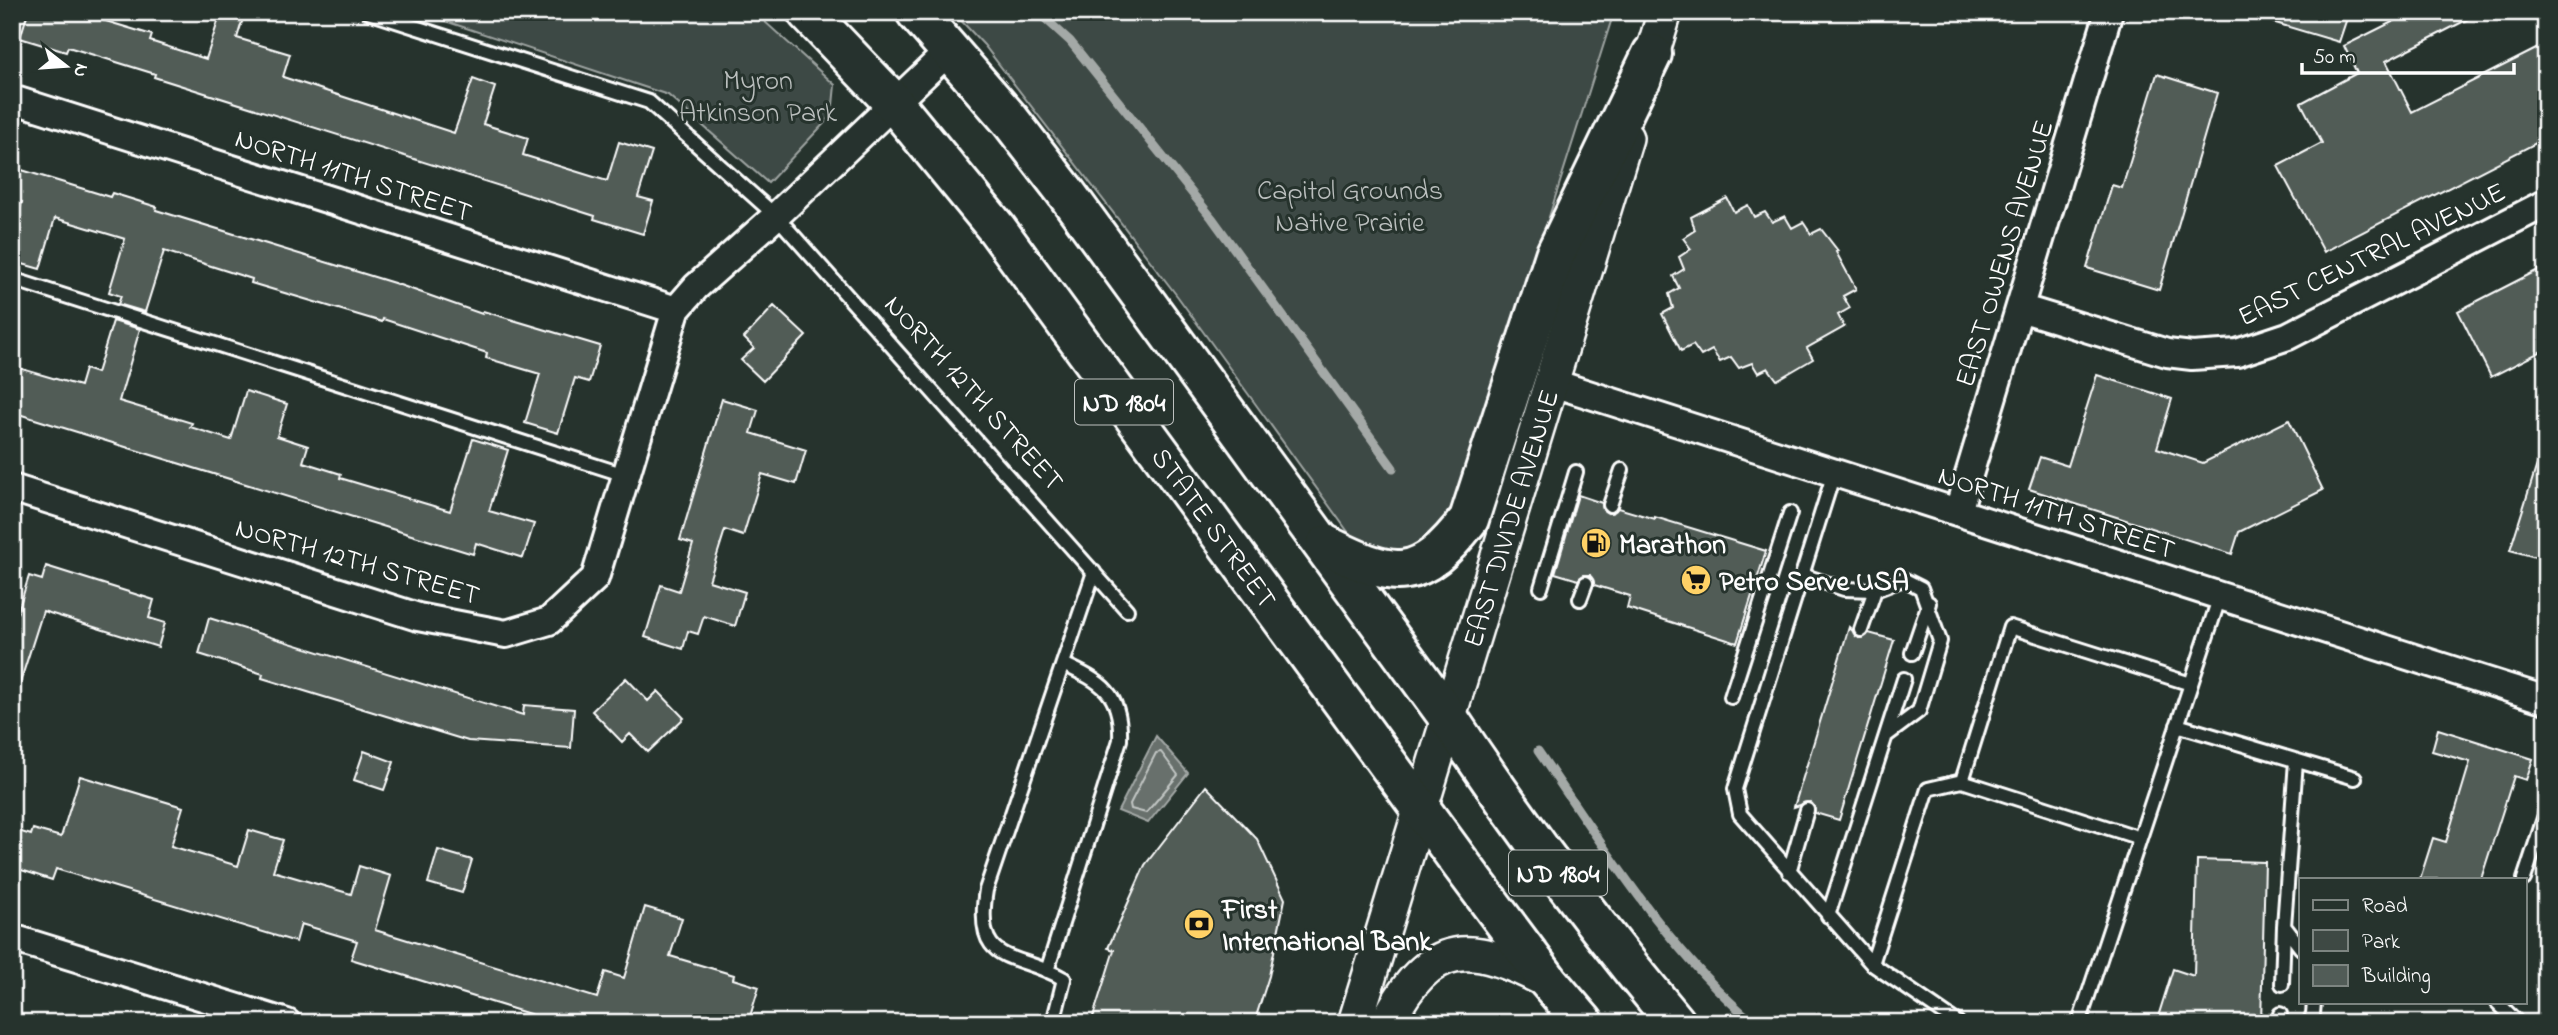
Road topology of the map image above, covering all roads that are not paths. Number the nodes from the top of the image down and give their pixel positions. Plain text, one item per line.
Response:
1 (368, 12) edge
2 (807, 12) edge
3 (916, 12) edge
4 (1665, 12) edge
5 (2109, 12) edge
6 (950, 50) junction
7 (1652, 54) junction
8 (12, 99) edge
9 (893, 102) junction
10 (2546, 203) edge
11 (776, 216) junction
12 (12, 279) edge
13 (2020, 308) junction
14 (676, 310) junction
15 (1550, 382) junction
16 (1622, 470) dead end
17 (1576, 472) dead end
18 (1834, 473) junction
19 (625, 475) junction
20 (12, 488) edge
21 (1610, 505) dead end
22 (1958, 512) junction
23 (1790, 513) dead end
24 (1321, 543) junction
25 (1094, 572) junction
26 (1802, 575) junction
27 (1586, 583) dead end
28 (1541, 588) dead end
29 (1875, 590) junction
30 (2220, 596) junction
31 (1580, 599) dead end
32 (1929, 603) junction
33 (1127, 610) dead end
34 (1861, 631) dead end
35 (1912, 653) dead end
36 (1063, 664) junction
37 (1904, 679) dead end
38 (2191, 684) junction
39 (1731, 697) dead end
40 (2546, 700) edge
41 (1448, 717) junction
42 (2177, 725) junction
43 (1887, 735) junction
44 (2296, 761) junction
45 (2355, 778) dead end
46 (1962, 781) junction
47 (1421, 808) junction
48 (1807, 810) dead end
49 (2546, 812) edge
50 (2140, 838) junction
51 (1789, 872) junction
52 (2524, 878) edge
53 (1828, 916) junction
54 (2284, 926) junction
55 (12, 938) edge
56 (2299, 945) edge
57 (1872, 964) junction
58 (1047, 971) junction
59 (1549, 982) junction
60 (2282, 984) dead end
61 (2314, 1004) edge
62 (2499, 1004) edge
63 (277, 1021) edge
64 (1053, 1023) edge
65 (1355, 1023) edge
66 (1387, 1023) edge
67 (1584, 1023) edge
68 (1676, 1023) edge
69 (1958, 1023) edge
70 (2078, 1023) edge
71 (2309, 1023) edge
72 (2518, 1023) edge

1 - 11 lane
2 - 9 main road, STATE STREET / ND 1804
3 - 6 main road, ND 1804
4 - 7 street, EAST DIVIDE AVENUE
5 - 13 street, EAST OWENS AVENUE
6 - 9 street, NORTH 12TH STREET
6 - 24 main road, ND 1804
7 - 15 street, EAST DIVIDE AVENUE
7 - 24 main road
8 - 14 street, NORTH 11TH STREET
9 - 11 street, NORTH 12TH STREET
9 - 47 main road, STATE STREET / ND 1804
10 - 13 street, EAST CENTRAL AVENUE
11 - 14 street, NORTH 12TH STREET
11 - 25 lane, NORTH 12TH STREET
12 - 19 lane
13 - 22 street, EAST OWENS AVENUE
14 - 19 street, NORTH 12TH STREET
15 - 18 street, NORTH 11TH STREET
15 - 41 street, EAST DIVIDE AVENUE
16 - 21 lane
17 - 28 lane
18 - 22 street, NORTH 11TH STREET
18 - 26 lane
19 - 20 street, NORTH 12TH STREET
22 - 30 street, NORTH 11TH STREET
23 - 39 lane
24 - 41 main road, ND 1804
25 - 33 lane, NORTH 12TH STREET
25 - 36 lane
26 - 29 lane
26 - 51 lane
27 - 31 lane
29 - 32 lane
29 - 34 lane
30 - 38 lane
30 - 40 street, NORTH 11TH STREET
32 - 35 lane
32 - 43 lane
36 - 58 lane
36 - 58 lane
37 - 43 lane
38 - 42 lane
38 - 46 lane
41 - 47 street, EAST DIVIDE AVENUE
41 - 68 main road, ND 1804
42 - 44 lane
42 - 50 lane
43 - 53 lane
44 - 45 lane
44 - 54 lane
46 - 50 lane
46 - 57 lane
47 - 59 main road, STATE STREET / ND 1804
47 - 65 street, EAST DIVIDE AVENUE
48 - 51 lane
49 - 52 lane
50 - 70 lane
51 - 53 lane
53 - 57 lane
54 - 56 lane
54 - 60 lane
55 - 63 street
57 - 69 lane
58 - 64 lane
59 - 66 street
59 - 67 main road, STATE STREET / ND 1804
61 - 71 lane
62 - 72 lane

